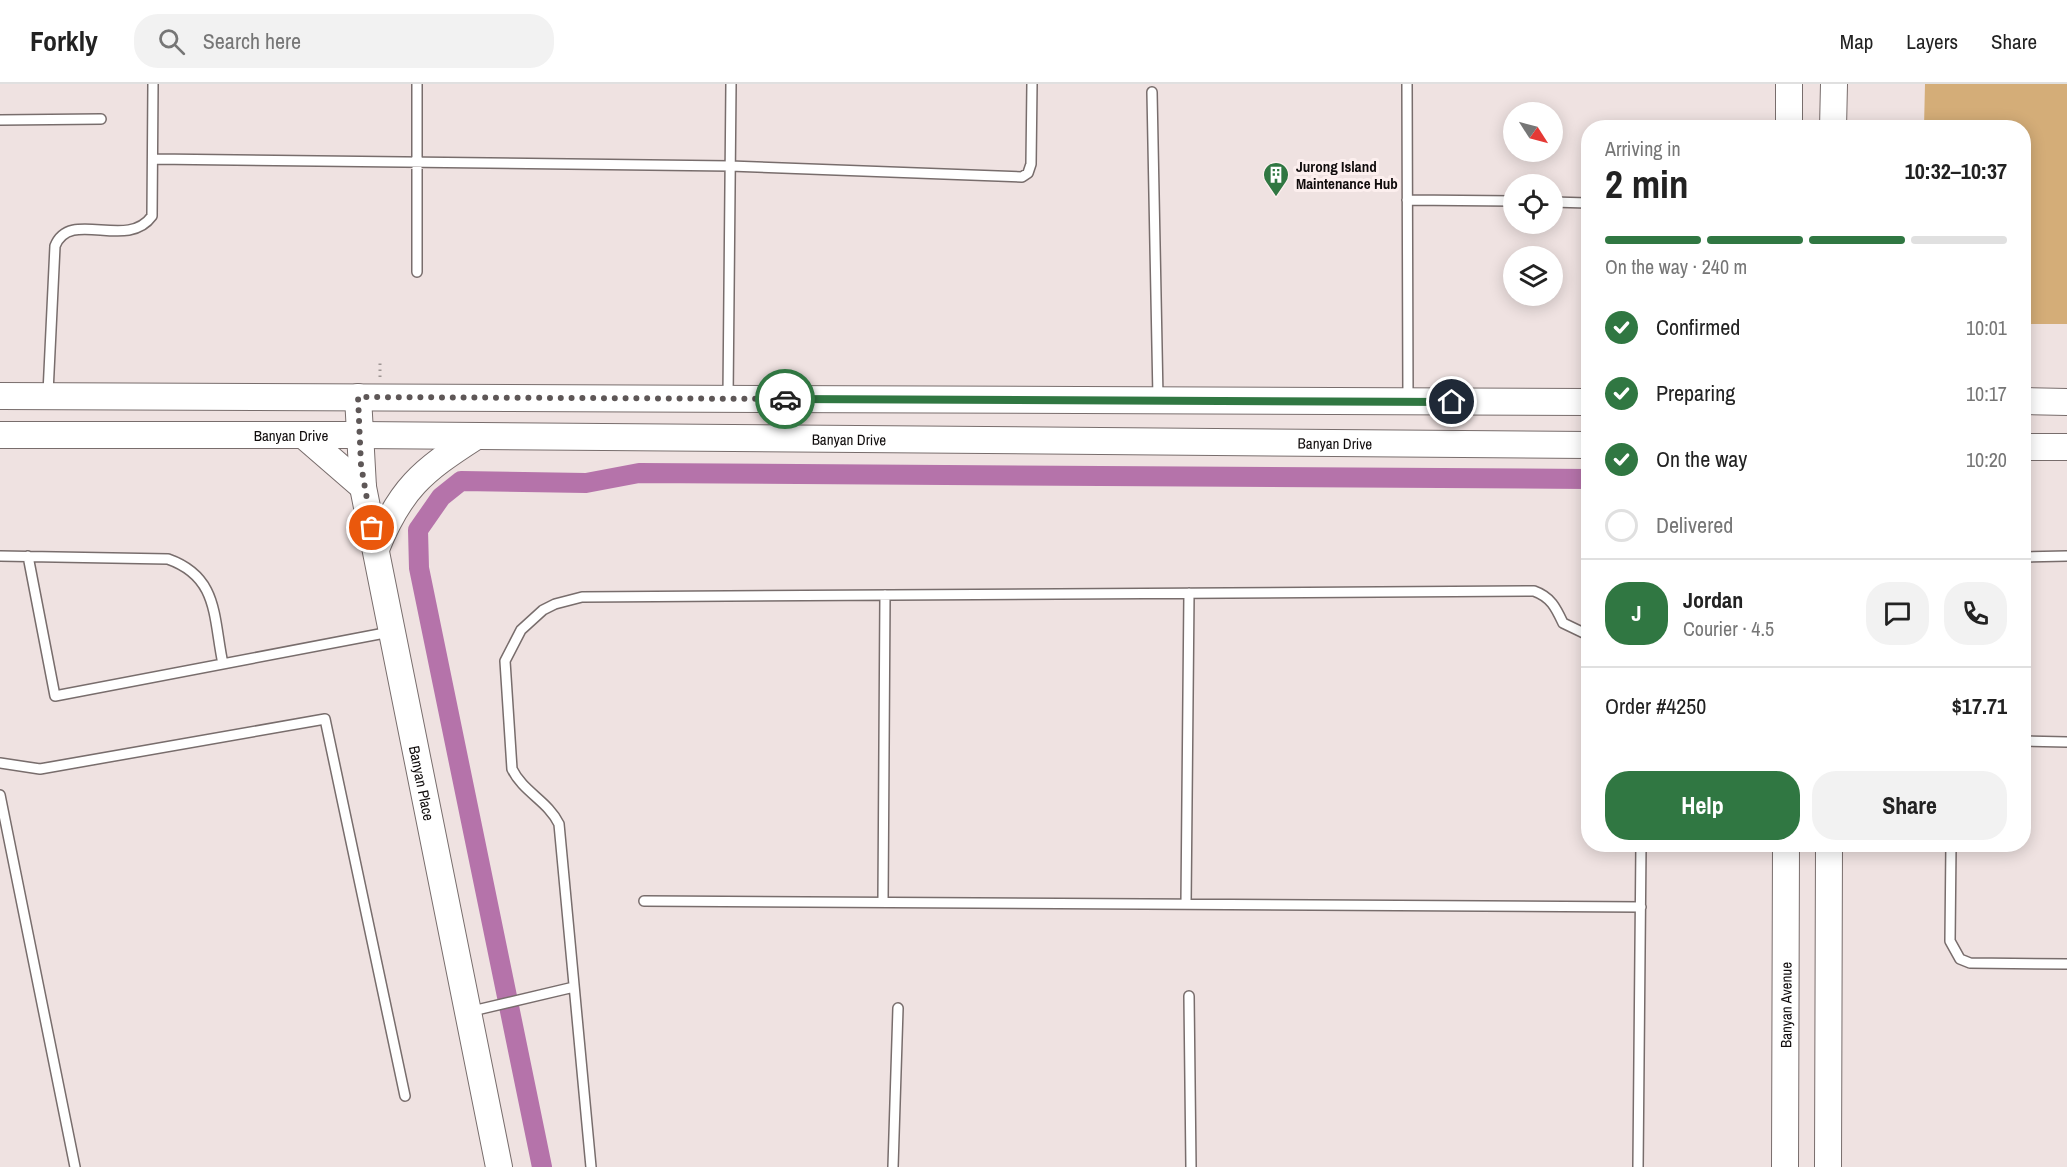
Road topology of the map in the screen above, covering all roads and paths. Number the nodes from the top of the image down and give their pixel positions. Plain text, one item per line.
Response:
1 (153, 84) edge
2 (417, 84) edge
3 (731, 84) edge
4 (1032, 84) edge
5 (1407, 84) edge
6 (1789, 84) edge
7 (1834, 84) edge
8 (1152, 92) dead end
9 (101, 119) dead end
10 (0, 120) edge
11 (1789, 120) edge
12 (1833, 120) edge
13 (154, 159) junction
14 (417, 162) junction
15 (730, 166) junction
16 (1407, 200) junction
17 (1503, 201) edge
18 (1563, 202) edge
19 (1581, 203) edge
20 (417, 272) dead end
21 (0, 396) edge
22 (48, 396) junction
23 (358, 397) junction
24 (728, 398) junction
25 (1158, 400) junction
26 (1408, 401) junction
27 (2031, 401) edge
28 (1581, 402) edge
29 (2067, 402) edge
30 (0, 435) edge
31 (303, 435) junction
32 (359, 435) junction
33 (476, 436) junction
34 (1581, 445) edge
35 (2031, 447) edge
36 (2067, 447) edge
37 (363, 487) junction
38 (376, 549) junction
39 (0, 556) edge
40 (28, 556) junction
41 (2067, 556) edge
42 (2031, 557) edge
43 (1189, 593) junction
44 (885, 595) junction
45 (392, 631) junction
46 (1581, 633) edge
47 (223, 664) junction
48 (2031, 741) edge
49 (2067, 742) edge
50 (0, 763) edge
51 (0, 795) edge
52 (1641, 852) edge
53 (1786, 852) edge
54 (1829, 852) edge
55 (1951, 852) edge
56 (644, 901) dead end
57 (883, 902) junction
58 (1186, 904) junction
59 (1641, 907) junction
60 (2067, 964) edge
61 (574, 987) junction
62 (1189, 996) dead end
63 (898, 1008) dead end
64 (479, 1010) junction
65 (405, 1096) dead end
66 (75, 1167) edge
67 (499, 1167) edge
68 (591, 1167) edge
69 (893, 1167) edge
70 (1191, 1167) edge
71 (1638, 1167) edge
72 (1785, 1167) edge
73 (1828, 1167) edge

1 - 13 lane
2 - 14 lane
3 - 15 lane
4 - 15 lane
5 - 16 lane
6 - 11 street
7 - 12 street
8 - 25 lane
9 - 10 lane
13 - 14 lane
13 - 22 lane
14 - 15 lane
14 - 20 lane
15 - 24 lane
16 - 17 lane
16 - 26 lane
18 - 19 lane
21 - 22 street
22 - 23 street
23 - 24 street
23 - 32 street, Banyan Place
24 - 25 street
25 - 26 street
26 - 28 street
27 - 29 street
30 - 31 street, Banyan Drive
31 - 32 street, Banyan Drive
31 - 37 street
32 - 33 street, Banyan Drive
32 - 37 street, Banyan Place
33 - 34 street, Banyan Drive
33 - 38 street
35 - 36 street
37 - 38 street, Banyan Place
38 - 45 street, Banyan Place
39 - 40 lane
40 - 47 lane
40 - 47 lane
41 - 42 lane
43 - 44 lane
43 - 46 lane
43 - 58 lane
44 - 57 lane
44 - 61 lane
45 - 47 lane
45 - 64 street, Banyan Place
48 - 49 lane
50 - 65 lane
51 - 66 lane
52 - 59 lane
53 - 72 street, Banyan Avenue
54 - 73 street
55 - 60 lane
56 - 57 lane
57 - 58 lane
58 - 59 lane
59 - 71 lane
61 - 64 lane
61 - 68 lane
62 - 70 lane
63 - 69 lane
64 - 67 street, Banyan Place

